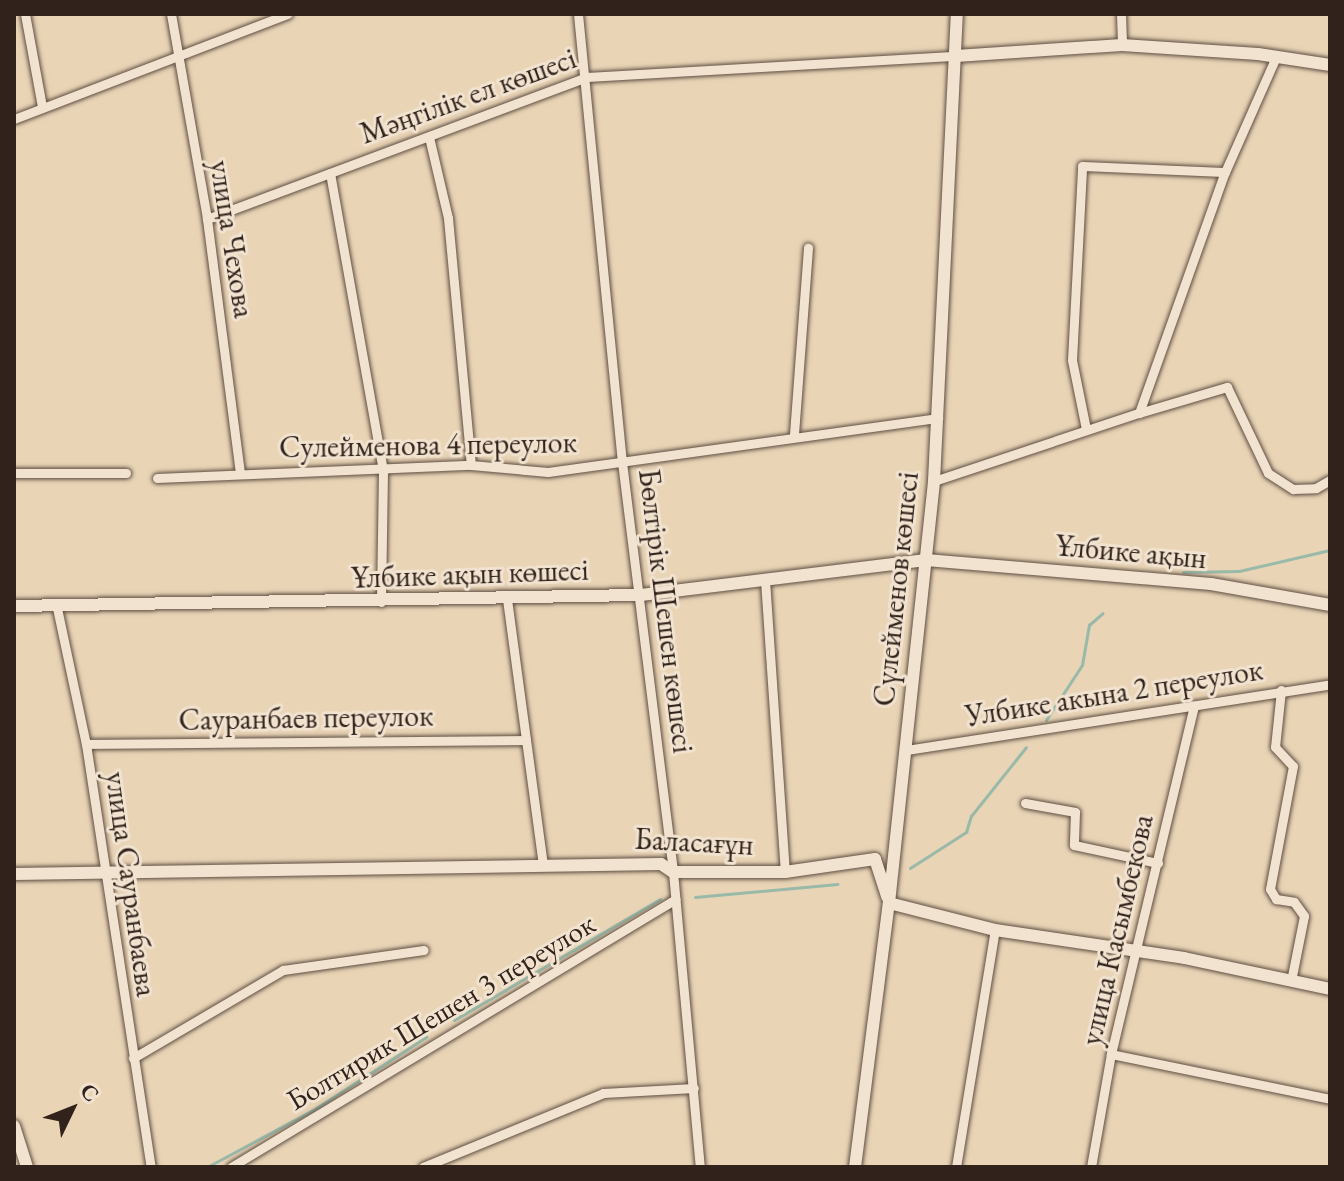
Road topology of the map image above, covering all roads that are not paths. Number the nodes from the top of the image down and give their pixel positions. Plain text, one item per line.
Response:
1 (25, 14) edge
2 (171, 14) edge
3 (288, 14) edge
4 (578, 14) edge
5 (957, 14) edge
6 (1121, 14) edge
7 (1122, 45) junction
8 (177, 53) junction
9 (956, 56) junction
10 (1276, 57) junction
11 (1330, 65) edge
12 (587, 77) junction
13 (42, 107) junction
14 (14, 119) edge
15 (429, 137) junction
16 (1225, 172) junction
17 (330, 173) junction
18 (207, 219) junction
19 (808, 248) dead end
20 (1139, 413) junction
21 (938, 418) junction
22 (1086, 429) junction
23 (794, 434) junction
24 (622, 462) junction
25 (471, 465) junction
26 (383, 472) junction
27 (14, 473) edge
28 (126, 473) dead end
29 (240, 473) junction
30 (157, 478) dead end
31 (1330, 480) edge
32 (934, 481) junction
33 (926, 560) junction
34 (765, 580) junction
35 (641, 595) junction
36 (507, 599) junction
37 (381, 602) junction
38 (1330, 605) edge
39 (14, 606) edge
40 (57, 608) junction
41 (1330, 684) edge
42 (1281, 690) junction
43 (1194, 706) junction
44 (526, 740) junction
45 (86, 744) junction
46 (906, 750) junction
47 (1025, 803) dead end
48 (1158, 863) junction
49 (543, 866) junction
50 (103, 871) junction
51 (673, 872) junction
52 (785, 872) junction
53 (14, 874) edge
54 (676, 899) junction
55 (889, 903) junction
56 (995, 930) junction
57 (424, 950) dead end
58 (1136, 950) junction
59 (1291, 981) junction
60 (1330, 989) edge
61 (1111, 1054) junction
62 (133, 1058) junction
63 (694, 1088) junction
64 (1330, 1099) edge
65 (14, 1126) edge
66 (27, 1167) edge
67 (151, 1167) edge
68 (231, 1167) edge
69 (423, 1167) edge
70 (700, 1167) edge
71 (855, 1167) edge
72 (956, 1167) edge
73 (1091, 1167) edge

1 - 13 street
2 - 8 street, улица Чехова
3 - 8 street
4 - 12 street, Бөлтірік Шешен көшесі
5 - 9 street, Сүлейменов көшесі
6 - 7 street
7 - 9 street, Мәңгілік ел көшесі
7 - 10 street, Мәңгілік ел көшесі
8 - 13 street
8 - 18 street, улица Чехова
9 - 12 street, Мәңгілік ел көшесі
9 - 21 street, Сүлейменов көшесі
10 - 11 street, Мәңгілік ел көшесі
10 - 16 street
12 - 15 street, Мәңгілік ел көшесі
12 - 24 street, Бөлтірік Шешен көшесі
13 - 14 street
15 - 17 street, Мәңгілік ел көшесі
15 - 25 street
16 - 20 street
16 - 22 street
17 - 18 street, Мәңгілік ел көшесі
17 - 26 street
18 - 29 street, улица Чехова
19 - 23 street
20 - 22 street
20 - 31 street
21 - 23 street, Сулейменова 4 переулок
21 - 32 street, Сүлейменов көшесі
22 - 32 street
23 - 24 street, Сулейменова 4 переулок
24 - 25 street, Сулейменова 4 переулок
24 - 35 street, Бөлтірік Шешен көшесі
25 - 26 street, Сулейменова 4 переулок
26 - 29 street, Сулейменова 4 переулок
26 - 37 street
27 - 28 street
29 - 30 street, Сулейменова 4 переулок
32 - 33 street, Сүлейменов көшесі
33 - 34 street, Ұлбике ақын көшесі
33 - 38 street, Ұлбике ақын
33 - 46 street, Сүлейменов көшесі
34 - 35 street, Ұлбике ақын көшесі
34 - 52 street
35 - 36 street, Ұлбике ақын көшесі
35 - 51 street, Бөлтірік Шешен көшесі
36 - 37 street, Ұлбике ақын көшесі
36 - 44 street
37 - 40 street, Ұлбике ақын көшесі
39 - 40 street, Ұлбике ақын көшесі
40 - 45 street, улица Сауранбаева
41 - 42 street, Улбике акына 2 переулок
42 - 43 street, Улбике акына 2 переулок
42 - 59 street
43 - 46 street, Улбике акына 2 переулок
43 - 48 street, улица Касымбекова
44 - 45 street, Сауранбаев переулок
44 - 49 street
45 - 50 street, улица Сауранбаева
46 - 55 street, Сүлейменов көшесі
47 - 48 street
48 - 58 street, улица Касымбекова
49 - 50 street, Баласағұн
49 - 51 street, Баласағұн
50 - 53 street, Баласағұн
50 - 62 street, улица Сауранбаева
51 - 52 street, Баласағұн
51 - 54 street, Бөлтірік Шешен көшесі
52 - 55 street, Баласағұн
54 - 63 street, Бөлтірік Шешен көшесі
54 - 68 street, Болтирик Шешен 3 переулок
55 - 56 street
55 - 71 street, Сүлейменов көшесі
56 - 58 street
56 - 72 street
57 - 62 street
58 - 59 street
58 - 61 street, улица Касымбекова
59 - 60 street
61 - 64 street
61 - 73 street, улица Касымбекова
62 - 67 street, улица Сауранбаева
63 - 69 street
63 - 70 street, Бөлтірік Шешен көшесі
65 - 66 street

